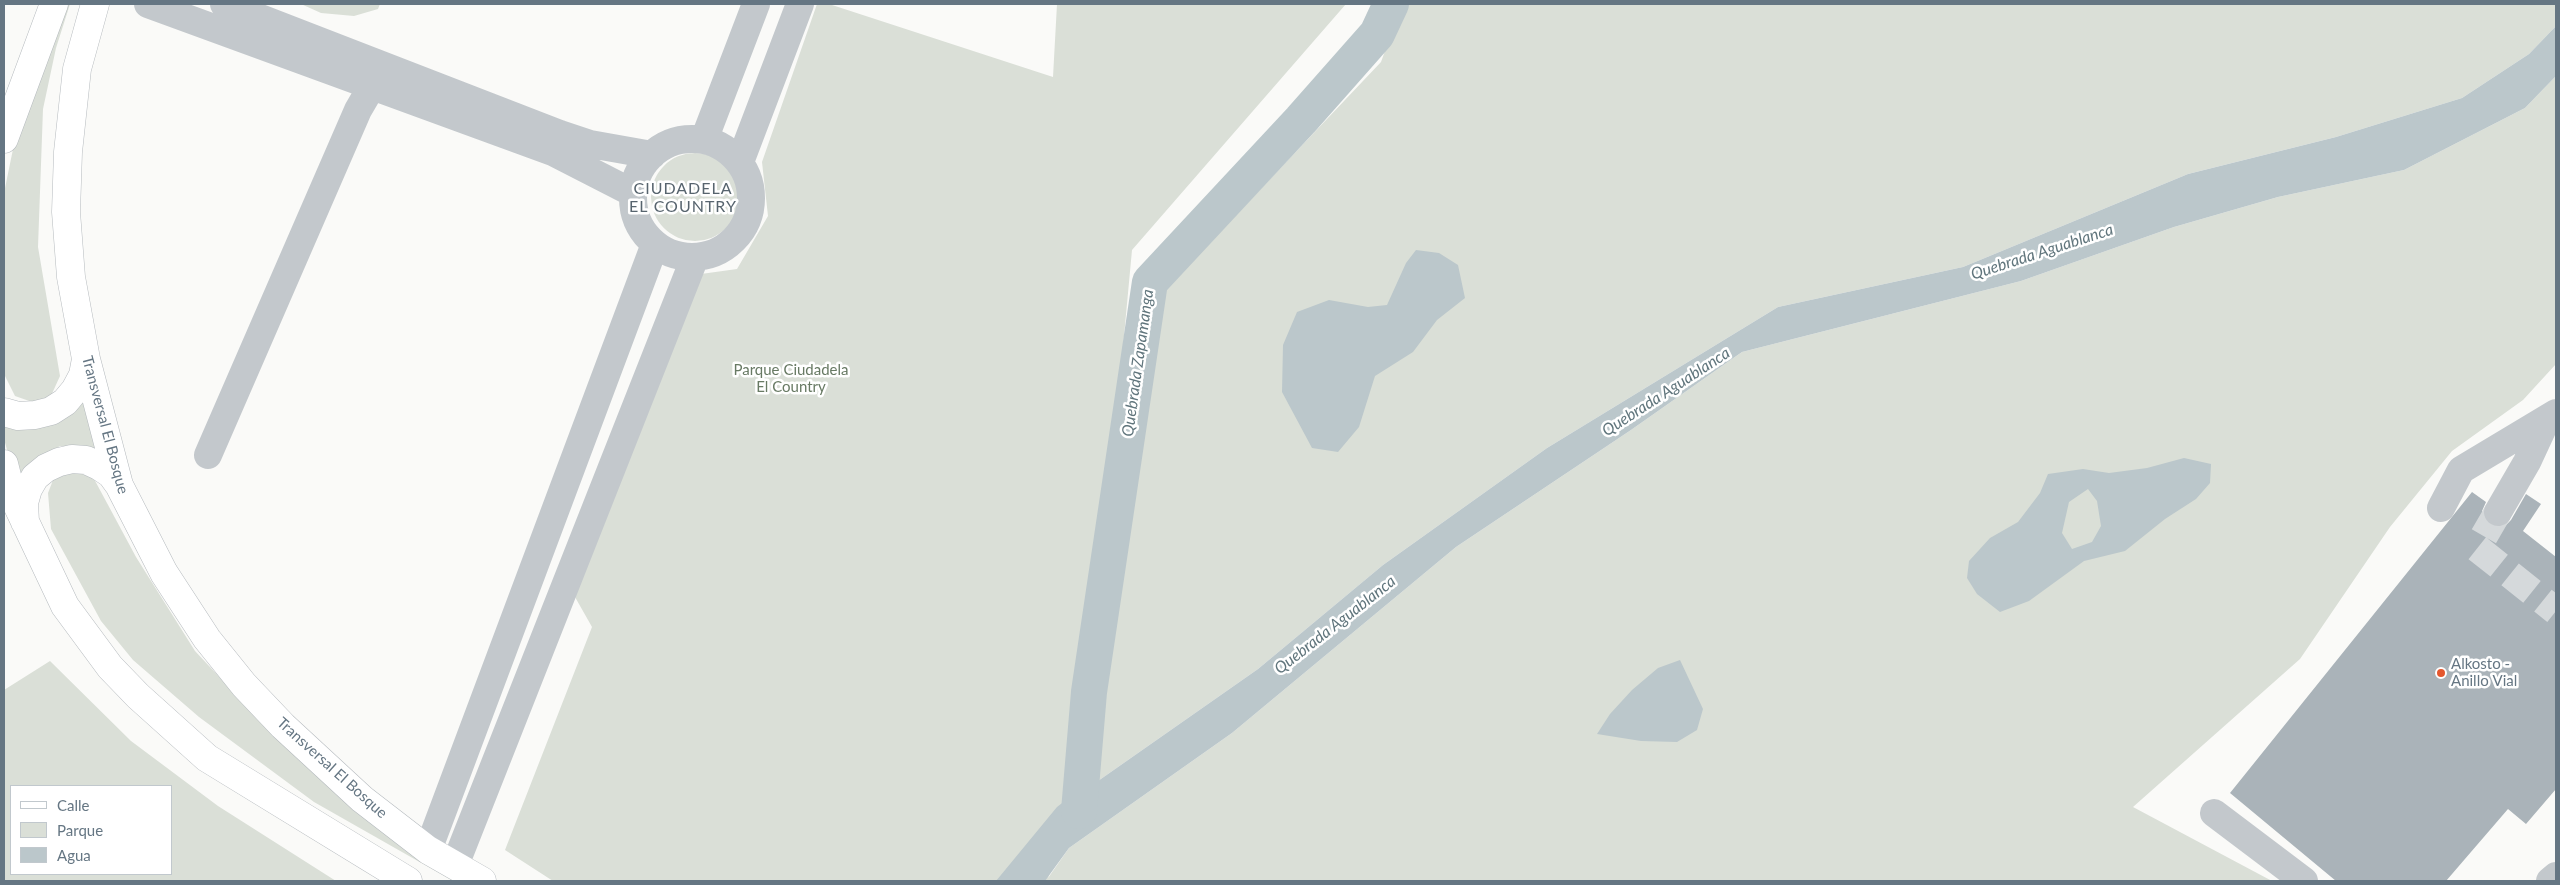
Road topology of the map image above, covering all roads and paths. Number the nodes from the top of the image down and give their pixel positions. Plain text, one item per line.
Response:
1 (54, 4) edge
2 (95, 4) edge
3 (148, 4) edge
4 (224, 4) edge
5 (756, 4) edge
6 (800, 4) edge
7 (372, 86) junction
8 (410, 87) junction
9 (4, 139) edge
10 (704, 140) junction
11 (652, 155) junction
12 (740, 162) junction
13 (633, 193) junction
14 (655, 244) junction
15 (695, 257) junction
16 (86, 359) junction
17 (4, 412) edge
18 (2551, 417) edge
19 (208, 455) dead end
20 (4, 464) edge
21 (119, 485) junction
22 (2441, 508) dead end
23 (2498, 512) tunnel mouth
24 (28, 530) junction
25 (2214, 813) dead end
26 (428, 850) junction
27 (455, 865) junction
28 (2556, 876) edge
29 (408, 881) edge
30 (482, 881) edge
31 (2304, 881) edge
32 (2550, 881) edge

1 - 9 main road
2 - 16 main road, Transversal El Bosque
3 - 7 street
4 - 8 street
5 - 10 street
6 - 12 street
7 - 8 street
7 - 19 street
8 - 11 street
8 - 13 street
10 - 11 street
10 - 12 street
11 - 13 street
12 - 15 street
13 - 14 street
14 - 15 street
14 - 26 street
15 - 27 street
16 - 17 main road
16 - 21 main road, Transversal El Bosque
18 - 22 street
18 - 23 street
20 - 24 main road
21 - 24 main road
21 - 26 main road, Transversal El Bosque
24 - 29 main road
25 - 31 street
26 - 27 main road, Transversal El Bosque
27 - 30 main road, Transversal El Bosque
28 - 32 street

